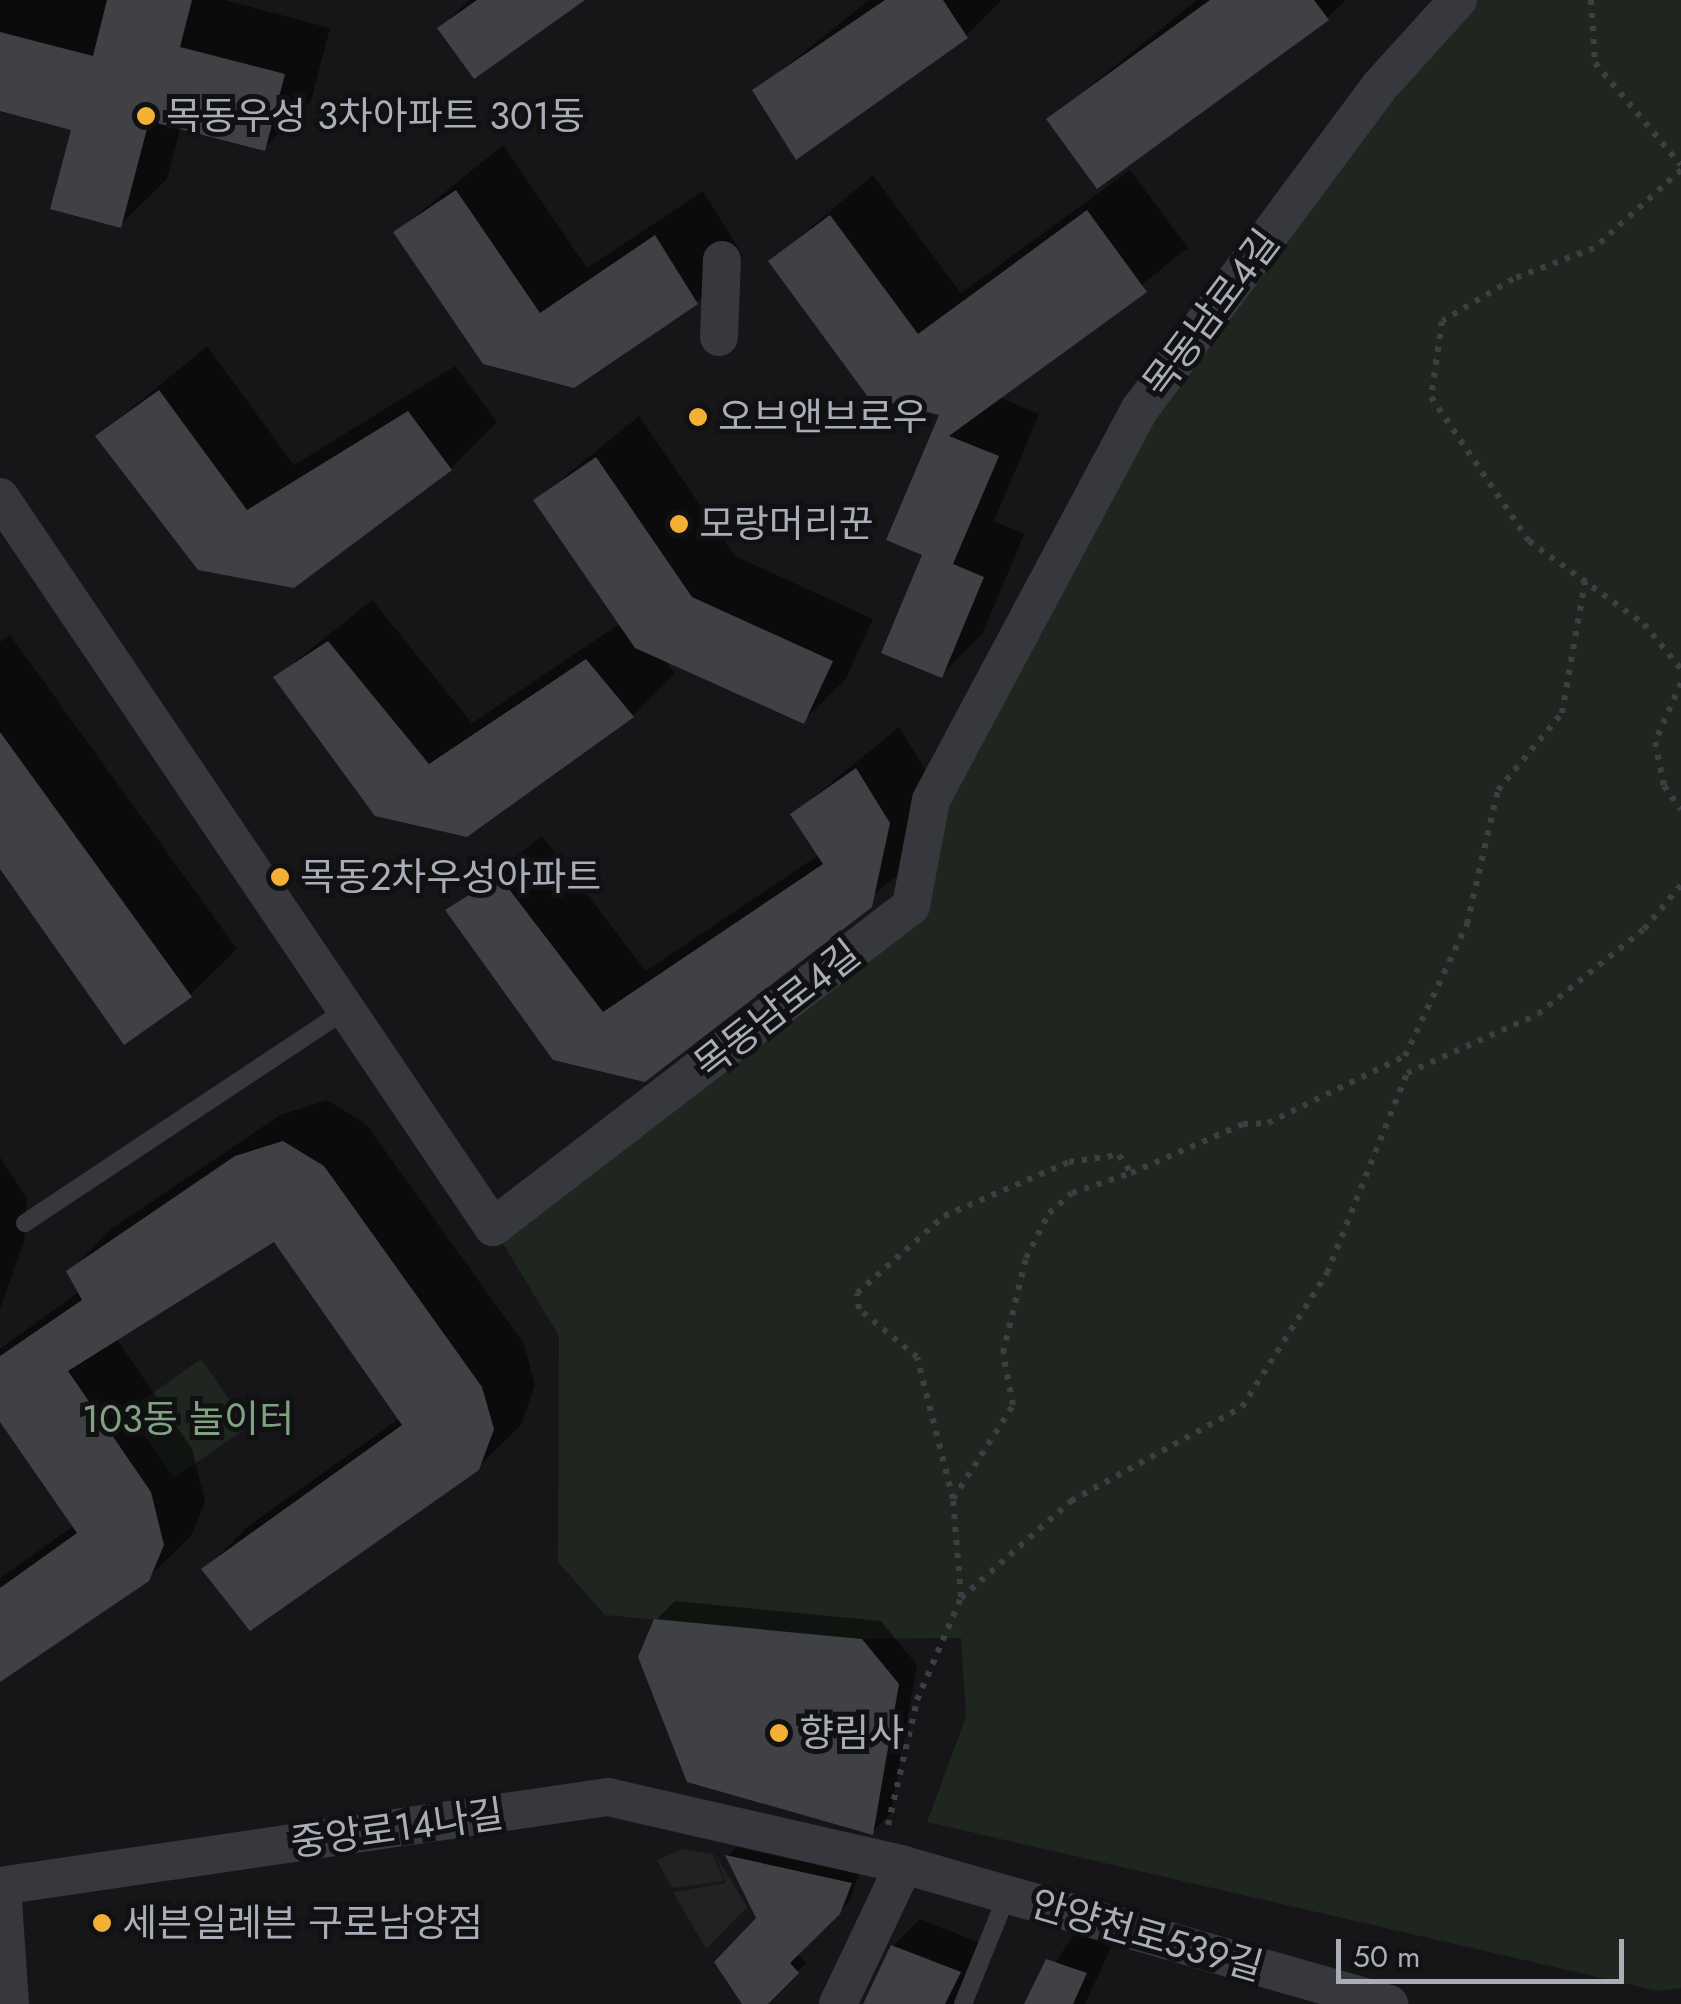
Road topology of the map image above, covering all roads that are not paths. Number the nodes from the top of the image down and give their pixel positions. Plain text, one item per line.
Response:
1 (1458, 0) edge
2 (722, 260) dead end
3 (719, 337) dead end
4 (0, 497) edge
5 (346, 1010) junction
6 (25, 1223) dead end
7 (888, 1862) junction
8 (1, 1886) edge
9 (1007, 1895) junction
10 (10, 2004) edge
11 (838, 2004) edge
12 (962, 2004) edge
13 (1389, 2004) edge

1 - 5 street, 목동남로4길
2 - 3 street
4 - 5 street, 목동남로4길
5 - 6 lane
7 - 8 street, 중앙로14나길
7 - 9 street, 안양천로539길
7 - 11 street
8 - 10 street, 중앙로14나길
9 - 12 lane
9 - 13 street, 안양천로539길

